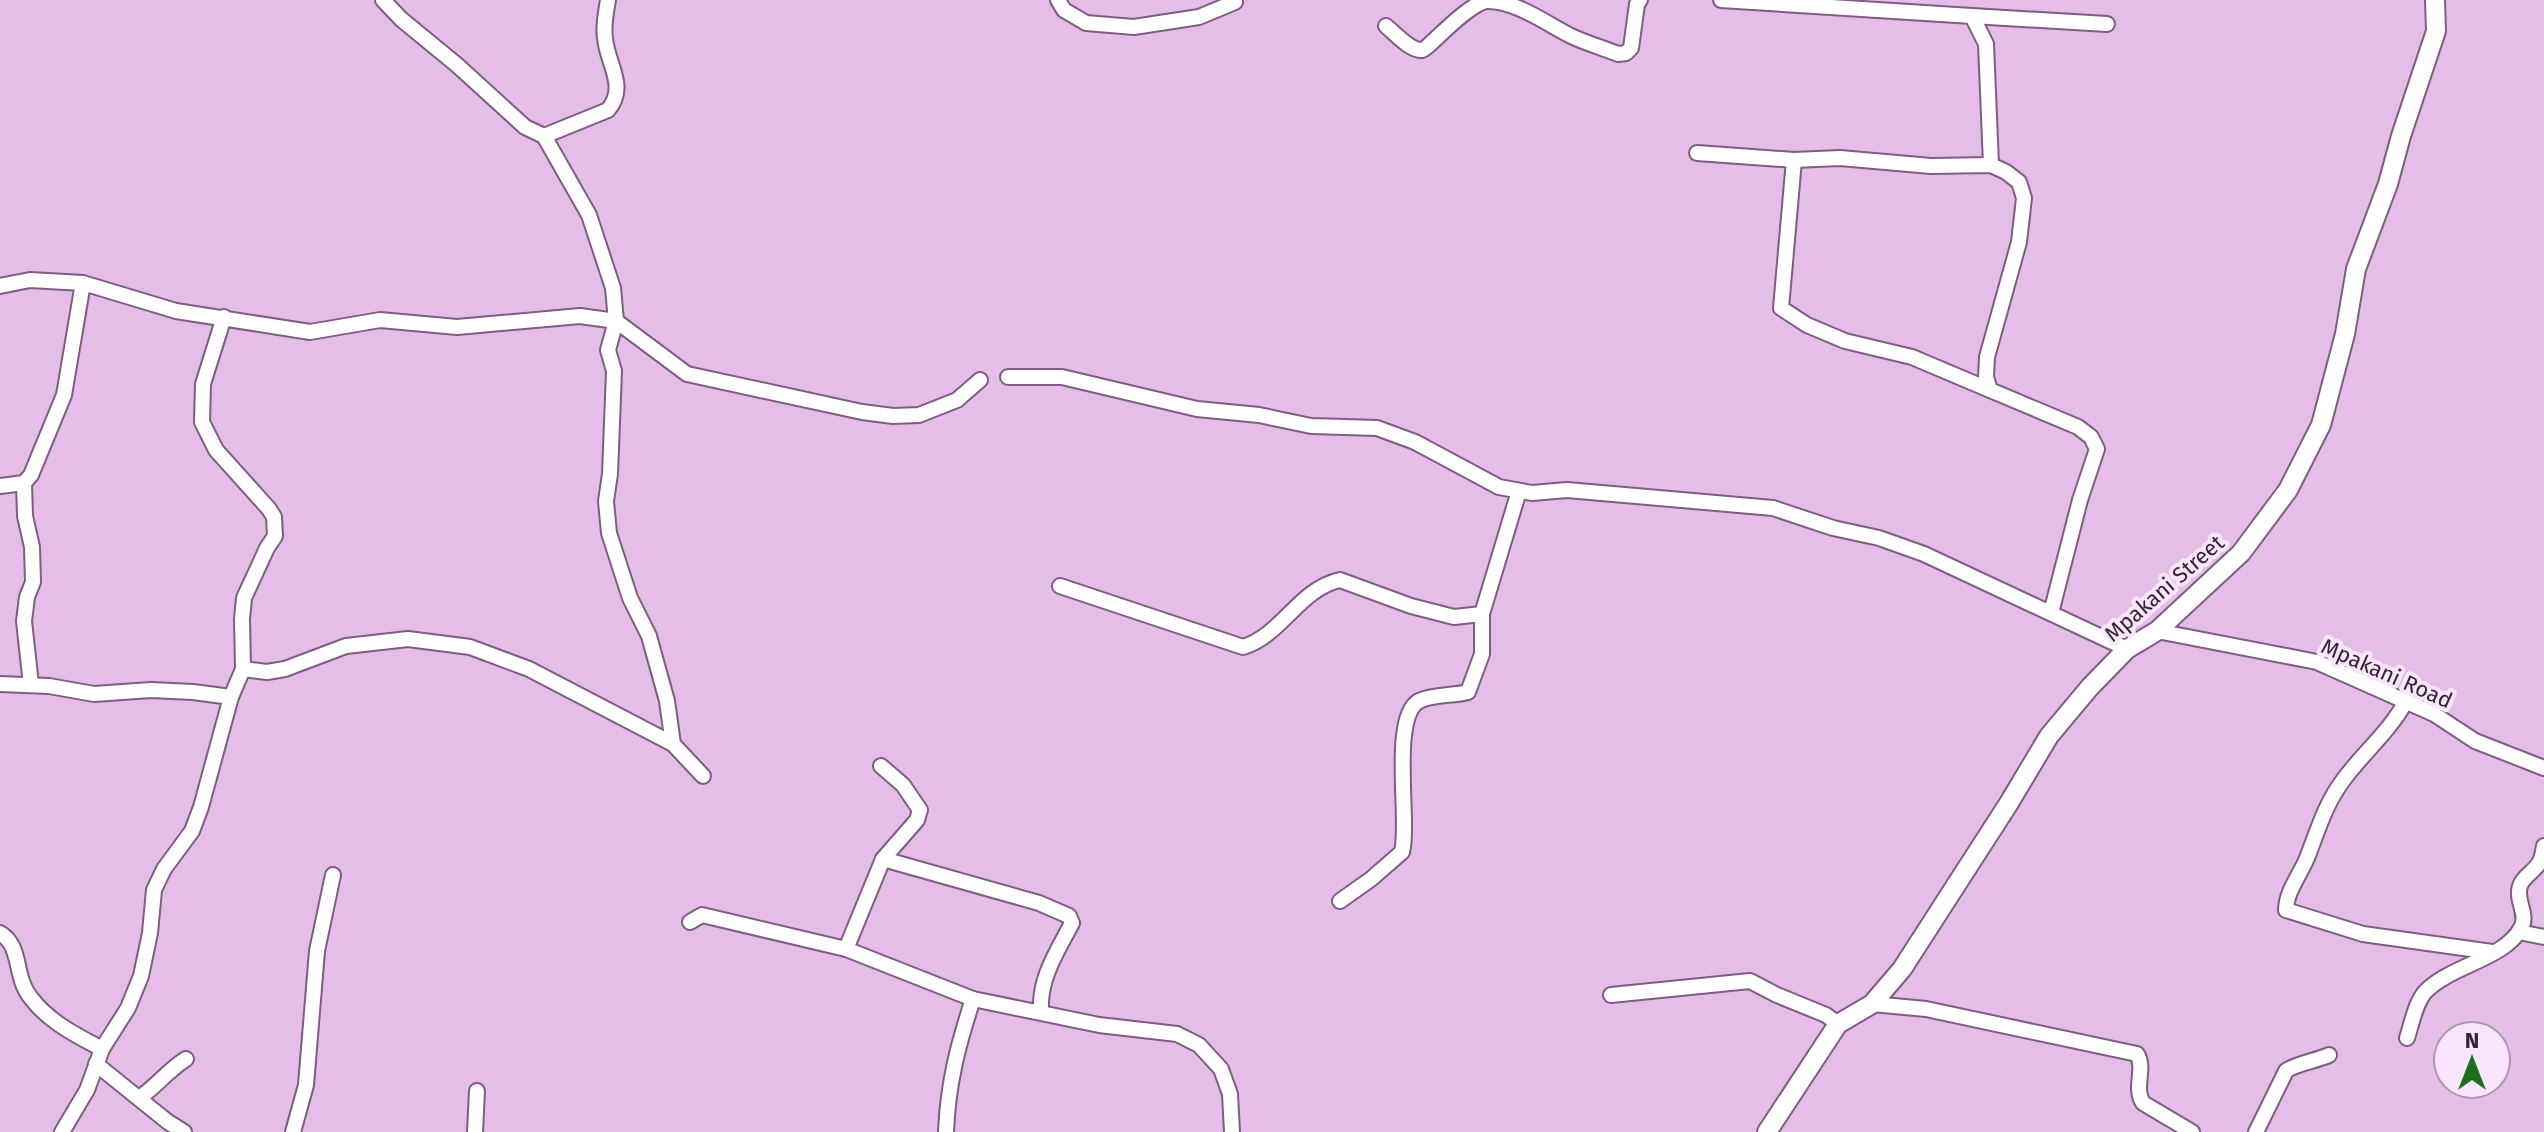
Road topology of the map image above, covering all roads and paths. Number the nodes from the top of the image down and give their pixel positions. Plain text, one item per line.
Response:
1 (383, 0) edge
2 (608, 0) edge
3 (1058, 0) edge
4 (1721, 0) edge
5 (2435, 0) edge
6 (1755, 1) edge
7 (1235, 2) edge
8 (1840, 4) edge
9 (1638, 7) edge
10 (1972, 16) junction
11 (2002, 18) junction
12 (2107, 24) dead end
13 (1386, 26) dead end
14 (1986, 44) junction
15 (544, 136) junction
16 (1697, 153) dead end
17 (1794, 160) junction
18 (1991, 165) junction
19 (83, 283) junction
20 (0, 286) edge
21 (224, 317) junction
22 (616, 321) junction
23 (1008, 377) dead end
24 (980, 380) dead end
25 (1990, 390) junction
26 (24, 483) junction
27 (0, 486) edge
28 (1519, 491) junction
29 (1060, 586) dead end
30 (2051, 613) junction
31 (1482, 614) junction
32 (2157, 631) junction
33 (2127, 649) junction
34 (243, 669) junction
35 (0, 684) edge
36 (31, 685) junction
37 (231, 697) junction
38 (2406, 701) junction
39 (673, 744) junction
40 (881, 766) dead end
41 (2544, 768) edge
42 (703, 776) dead end
43 (2544, 846) edge
44 (883, 859) junction
45 (333, 875) dead end
46 (1340, 901) dead end
47 (690, 922) dead end
48 (2519, 932) junction
49 (0, 933) edge
50 (2544, 937) edge
51 (846, 949) junction
52 (2492, 952) junction
53 (1611, 995) dead end
54 (973, 999) junction
55 (1872, 1004) junction
56 (1041, 1011) junction
57 (1838, 1024) junction
58 (2407, 1038) dead end
59 (102, 1049) junction
60 (2329, 1055) dead end
61 (186, 1059) dead end
62 (96, 1064) junction
63 (477, 1091) dead end
64 (139, 1098) junction
65 (62, 1132) edge
66 (184, 1132) edge
67 (293, 1132) edge
68 (475, 1132) edge
69 (946, 1132) edge
70 (1232, 1132) edge
71 (1767, 1132) edge
72 (2192, 1132) edge
73 (2256, 1132) edge

1 - 15 street
2 - 15 street
3 - 7 street
4 - 6 street
5 - 32 street, Mpakani Street
6 - 8 street
8 - 10 street
9 - 13 street
10 - 11 street
10 - 14 street
11 - 12 street
11 - 14 street
14 - 18 street
15 - 22 street
16 - 17 street
17 - 18 street
17 - 25 street
18 - 25 street
19 - 20 street
19 - 21 street
19 - 26 street
21 - 22 street
21 - 34 street
22 - 24 street
22 - 39 street
23 - 28 street
25 - 30 street
26 - 27 street
26 - 36 street
28 - 30 street
28 - 31 street
29 - 31 street
30 - 33 street
31 - 46 street
32 - 33 street, Mpakani Street
32 - 38 street, Mpakani Road
33 - 55 street, Mpakani Street
34 - 37 street
34 - 39 street
35 - 36 street
36 - 37 street
37 - 59 street
38 - 41 street, Mpakani Road
38 - 52 street
39 - 42 street
40 - 44 street
43 - 48 street
44 - 51 street
44 - 56 street
45 - 67 street
47 - 51 street
48 - 50 street
48 - 52 street
49 - 59 street
51 - 54 street
52 - 58 street
53 - 57 street
54 - 56 street
54 - 69 street
55 - 57 street, Mpakani Street
55 - 72 street
56 - 70 street
57 - 71 street, Mpakani Street
59 - 62 street
60 - 73 street
61 - 64 street
62 - 64 street
62 - 65 street
63 - 68 street
64 - 66 street

